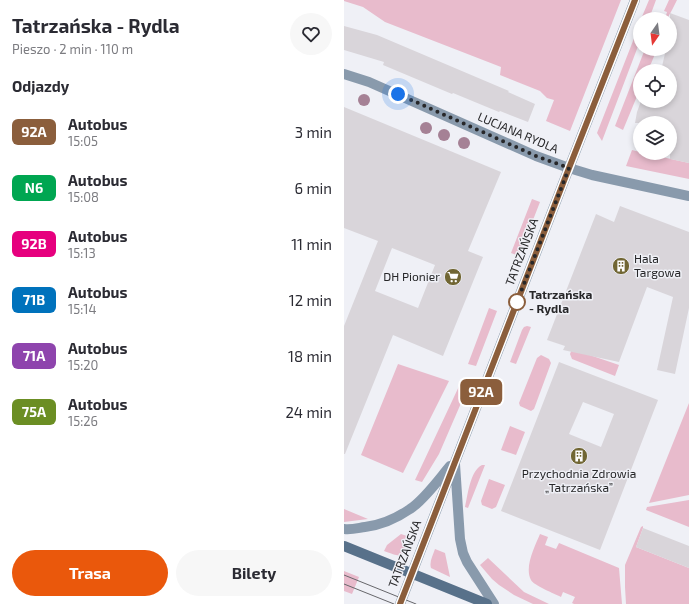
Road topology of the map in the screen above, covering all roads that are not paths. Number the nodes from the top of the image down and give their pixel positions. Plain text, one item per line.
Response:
1 (635, 0) edge
2 (344, 74) edge
3 (569, 168) junction
4 (689, 196) edge
5 (455, 460) junction
6 (344, 529) edge
7 (344, 546) edge
8 (412, 573) junction
9 (400, 604) edge
10 (487, 604) edge
11 (494, 604) edge

1 - 3 street, TATRZAŃSKA
2 - 3 street, LUCJANA RYDLA
3 - 4 street, LUCJANA RYDLA
3 - 5 street, TATRZAŃSKA
5 - 6 street
5 - 8 street, TATRZAŃSKA
5 - 11 street
7 - 8 main road
8 - 9 street, TATRZAŃSKA
8 - 10 main road

